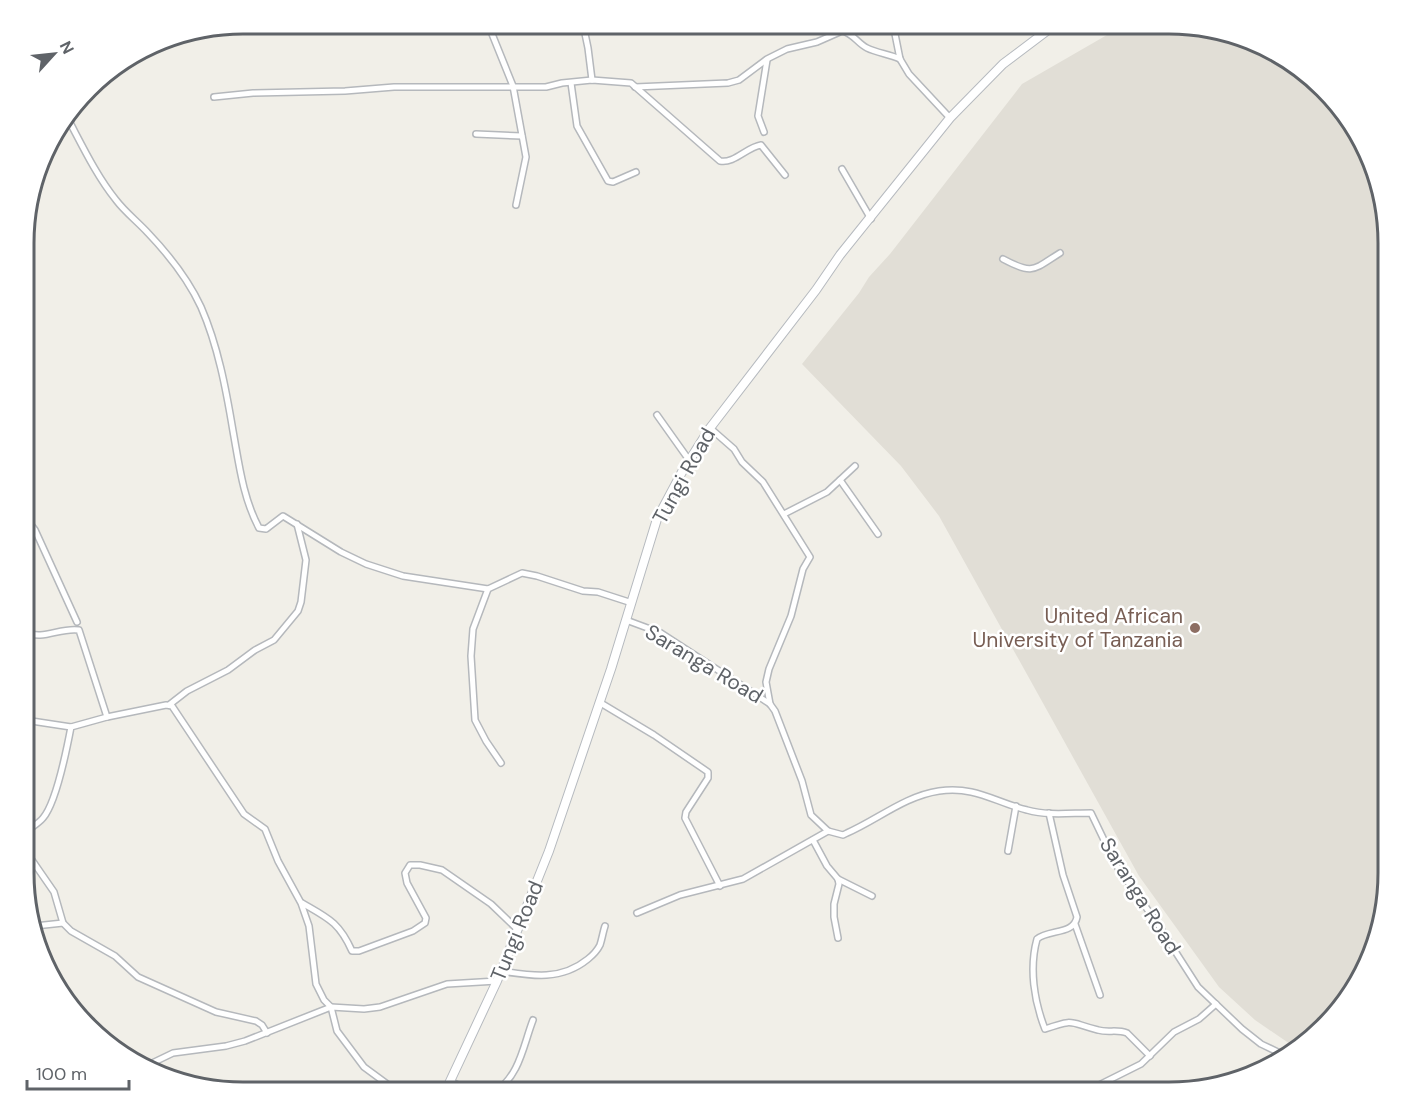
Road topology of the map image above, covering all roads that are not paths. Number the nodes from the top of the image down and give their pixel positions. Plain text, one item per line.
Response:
1 (492, 35) edge
2 (585, 35) edge
3 (833, 35) edge
4 (852, 35) edge
5 (895, 35) edge
6 (1041, 35) edge
7 (767, 59) junction
8 (900, 59) junction
9 (592, 80) junction
10 (571, 83) junction
11 (513, 86) junction
12 (635, 87) junction
13 (214, 97) dead end
14 (950, 118) junction
15 (71, 126) edge
16 (764, 132) dead end
17 (476, 134) dead end
18 (522, 136) junction
19 (842, 169) dead end
20 (636, 171) dead end
21 (785, 175) dead end
22 (516, 205) dead end
23 (870, 219) junction
24 (1060, 253) dead end
25 (1003, 259) dead end
26 (657, 415) dead end
27 (710, 428) junction
28 (689, 460) junction
29 (855, 466) dead end
30 (840, 480) junction
31 (783, 514) junction
32 (297, 524) junction
33 (34, 529) edge
34 (878, 534) dead end
35 (488, 589) junction
36 (632, 603) junction
37 (626, 620) junction
38 (77, 622) dead end
39 (35, 635) edge
40 (599, 702) junction
41 (770, 704) junction
42 (169, 705) junction
43 (107, 717) junction
44 (35, 721) edge
45 (71, 727) junction
46 (501, 763) dead end
47 (1016, 806) junction
48 (1049, 813) junction
49 (35, 825) edge
50 (828, 831) junction
51 (813, 840) junction
52 (1008, 851) dead end
53 (35, 864) edge
54 (838, 879) junction
55 (720, 886) junction
56 (872, 896) dead end
57 (301, 903) junction
58 (637, 914) dead end
59 (63, 923) junction
60 (1075, 924) junction
61 (42, 925) edge
62 (605, 926) dead end
63 (518, 930) junction
64 (838, 938) dead end
65 (501, 971) junction
66 (497, 981) junction
67 (1100, 995) dead end
68 (1216, 1004) junction
69 (332, 1007) junction
70 (533, 1020) dead end
71 (267, 1033) junction
72 (1276, 1051) edge
73 (1150, 1056) junction
74 (155, 1062) edge
75 (383, 1081) edge
76 (450, 1081) edge
77 (508, 1081) edge
78 (1105, 1082) edge

1 - 11 street
2 - 9 street
3 - 7 street
4 - 8 street
5 - 8 street
6 - 14 main road, Tungi Road
7 - 12 street
7 - 16 street
8 - 14 street
9 - 10 street
9 - 12 street
10 - 11 street
10 - 20 street
11 - 13 street
11 - 18 street
12 - 21 street
14 - 23 main road, Tungi Road
15 - 32 street
17 - 18 street
18 - 22 street
19 - 23 street
23 - 27 main road, Tungi Road
24 - 25 street
26 - 28 street
27 - 28 main road, Tungi Road
27 - 31 street
28 - 36 main road, Tungi Road
29 - 30 street
30 - 31 street
30 - 34 street
31 - 41 street
32 - 35 street
32 - 42 street
33 - 38 street
35 - 36 street
35 - 46 street
36 - 37 main road, Tungi Road
37 - 40 main road, Tungi Road
37 - 41 street, Saranga Road
39 - 43 street
40 - 55 street
40 - 63 main road, Tungi Road
41 - 50 street, Saranga Road
42 - 43 street
42 - 57 street
43 - 45 street
44 - 45 street
45 - 49 street
47 - 48 street, Saranga Road
47 - 50 street, Saranga Road
47 - 52 street
48 - 60 street
48 - 68 street, Saranga Road
50 - 51 street
51 - 54 street
51 - 55 street
53 - 59 street
54 - 56 street
54 - 64 street
55 - 58 street
57 - 63 street
57 - 69 street
59 - 61 street
59 - 71 street
60 - 67 street
60 - 73 street
62 - 65 street
63 - 65 main road, Tungi Road
65 - 66 main road, Tungi Road
66 - 69 street
66 - 76 main road, Tungi Road
68 - 72 street, Saranga Road
68 - 73 street
69 - 71 street
69 - 75 street
70 - 77 street
71 - 74 street
73 - 78 street

